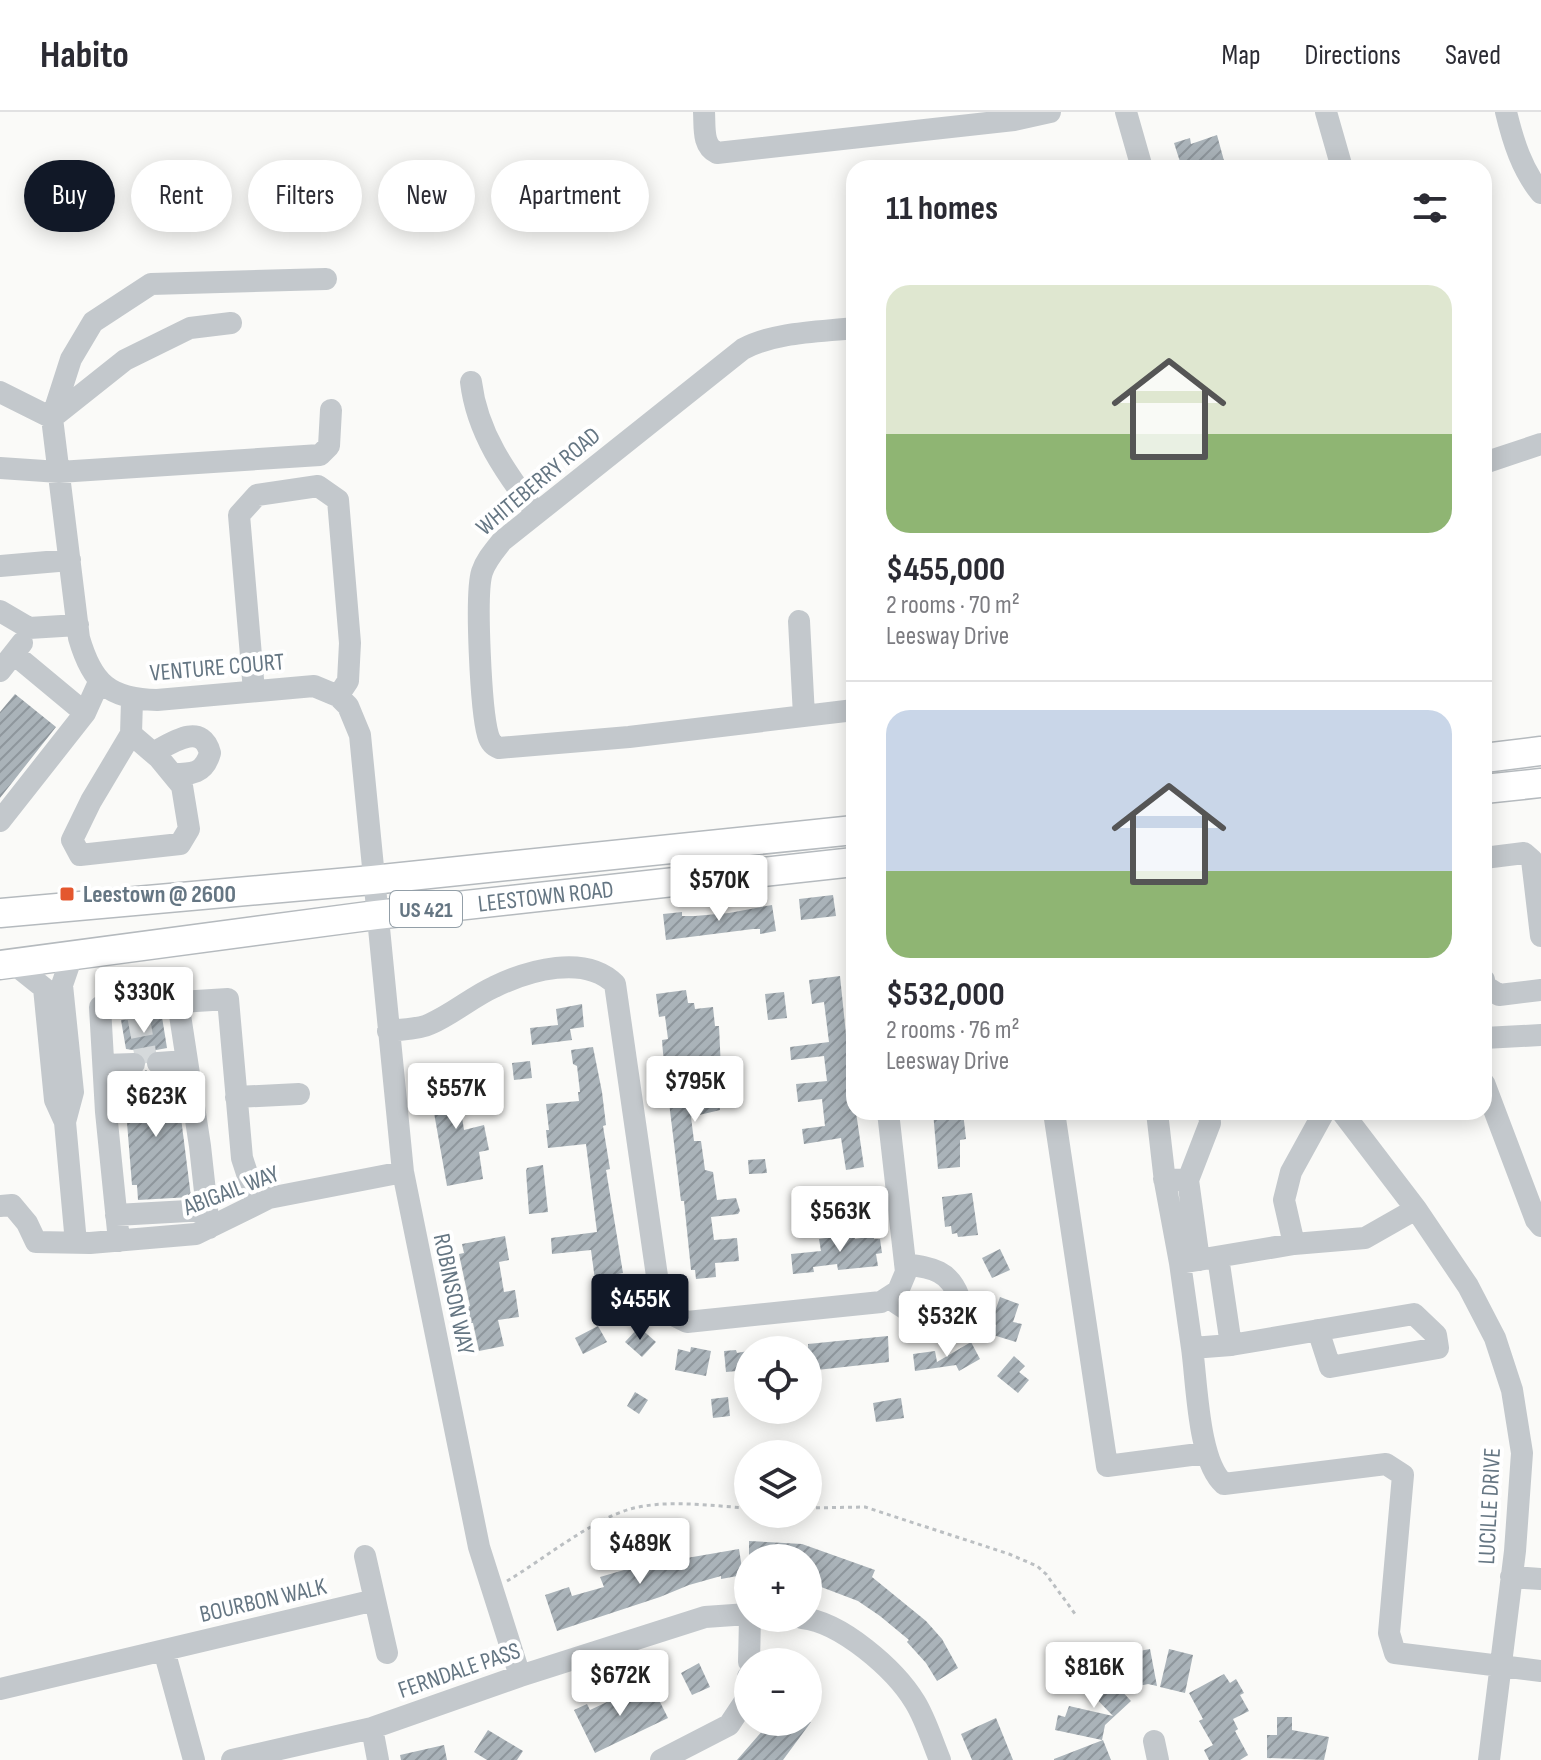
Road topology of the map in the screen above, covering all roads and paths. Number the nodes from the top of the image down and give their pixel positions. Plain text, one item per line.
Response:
1 (704, 112) edge
2 (1050, 112) edge
3 (1126, 112) edge
4 (1326, 112) edge
5 (1506, 112) edge
6 (1140, 160) edge
7 (1340, 160) edge
8 (1541, 193) edge
9 (326, 279) dead end
10 (231, 323) dead end
11 (846, 329) edge
12 (471, 382) dead end
13 (0, 392) edge
14 (331, 410) dead end
15 (52, 418) junction
16 (1541, 444) edge
17 (1492, 460) edge
18 (0, 468) edge
19 (59, 472) junction
20 (536, 513) junction
21 (70, 560) junction
22 (0, 566) edge
23 (0, 611) edge
24 (799, 621) dead end
25 (78, 625) junction
26 (29, 628) junction
27 (7, 663) edge
28 (99, 682) junction
29 (254, 691) junction
30 (338, 696) junction
31 (132, 700) junction
32 (846, 711) edge
33 (85, 713) junction
34 (804, 716) junction
35 (131, 734) junction
36 (1541, 751) edge
37 (153, 753) junction
38 (1492, 757) edge
39 (173, 774) junction
40 (1541, 783) edge
41 (1492, 788) edge
42 (0, 821) edge
43 (846, 831) edge
44 (1492, 857) edge
45 (846, 863) edge
46 (372, 880) junction
47 (0, 913) edge
48 (376, 915) junction
49 (1541, 936) edge
50 (72, 956) junction
51 (7, 964) edge
52 (1492, 990) edge
53 (1541, 990) edge
54 (178, 1002) junction
55 (66, 1023) junction
56 (102, 1028) junction
57 (388, 1031) junction
58 (1541, 1035) edge
59 (1492, 1038) edge
60 (186, 1061) junction
61 (158, 1063) dead end
62 (134, 1064) dead end
63 (104, 1065) junction
64 (299, 1094) dead end
65 (236, 1097) junction
66 (1492, 1104) edge
67 (106, 1112) junction
68 (889, 1120) edge
69 (1055, 1120) edge
70 (1161, 1120) edge
71 (1210, 1120) edge
72 (1320, 1120) edge
73 (1348, 1120) edge
74 (65, 1122) junction
75 (403, 1172) junction
76 (1164, 1179) junction
77 (1188, 1180) junction
78 (257, 1204) junction
79 (0, 1206) edge
80 (1416, 1209) junction
81 (116, 1215) junction
82 (207, 1219) junction
83 (1541, 1226) edge
84 (119, 1241) junction
85 (76, 1243) junction
86 (1294, 1244) junction
87 (1199, 1260) junction
88 (905, 1264) junction
89 (889, 1298) junction
90 (1318, 1330) junction
91 (1231, 1345) junction
92 (1192, 1348) junction
93 (1206, 1453) junction
94 (734, 1507) edge
95 (822, 1508) edge
96 (365, 1556) dead end
97 (1511, 1577) junction
98 (1541, 1579) edge
99 (492, 1586) junction
100 (375, 1600) junction
101 (1075, 1614) dead end
102 (734, 1616) edge
103 (822, 1626) edge
104 (164, 1650) junction
105 (387, 1653) dead end
106 (1499, 1668) junction
107 (1541, 1671) edge
108 (520, 1676) junction
109 (0, 1689) edge
110 (734, 1718) edge
111 (372, 1728) junction
112 (194, 1760) edge
113 (232, 1760) edge
114 (378, 1760) edge
115 (661, 1760) edge
116 (940, 1760) edge
117 (1489, 1760) edge

1 - 2 street
3 - 6 street
4 - 7 street
5 - 8 street
9 - 15 street
10 - 15 street
11 - 20 street, WHITEBERRY ROAD
12 - 20 street
13 - 15 street
14 - 19 street
15 - 19 street
16 - 17 street
18 - 19 street
19 - 21 street
20 - 34 street, WHITEBERRY ROAD
21 - 22 street
21 - 25 street
23 - 26 street
24 - 34 street
25 - 26 street
25 - 28 street
26 - 27 street
27 - 33 street
28 - 31 street, VENTURE COURT
28 - 33 street
29 - 30 street, VENTURE COURT
29 - 30 street
29 - 31 street, VENTURE COURT
30 - 46 street
31 - 35 street
32 - 34 street, WHITEBERRY ROAD
33 - 42 street
35 - 37 street
35 - 39 street
36 - 38 main road
37 - 39 street
37 - 39 street
40 - 41 main road
43 - 46 main road, LEESTOWN ROAD / US 421
44 - 49 street
45 - 48 main road, LEESTOWN ROAD / US 421
46 - 47 main road, LEESTOWN ROAD / US 421
46 - 48 street
48 - 50 main road, LEESTOWN ROAD / US 421
48 - 57 street, ROBINSON WAY
50 - 51 main road, LEESTOWN ROAD / US 421
50 - 55 street
51 - 74 street
52 - 53 street
54 - 56 street
54 - 60 street
54 - 65 street
55 - 56 street
55 - 74 street
56 - 63 street
57 - 75 street, ROBINSON WAY
57 - 89 street
58 - 59 street
60 - 61 street
60 - 82 street
62 - 63 street
63 - 67 street
64 - 65 street
65 - 78 street
66 - 83 street
67 - 74 street
67 - 81 street
68 - 88 street
69 - 93 street
70 - 76 street
71 - 77 street
72 - 86 street
73 - 80 street, LUCILLE DRIVE
74 - 85 street
75 - 78 street, ABIGAIL WAY
75 - 99 street, ROBINSON WAY
76 - 77 street
76 - 87 street
77 - 87 street
78 - 82 street, ABIGAIL WAY
79 - 85 street, ABIGAIL WAY
80 - 86 street
80 - 97 street, LUCILLE DRIVE
81 - 82 street
81 - 84 street
82 - 84 street, ABIGAIL WAY
84 - 85 street, ABIGAIL WAY
86 - 87 street
87 - 91 street
87 - 92 street
88 - 89 street
88 - 89 street
90 - 90 street
90 - 91 street
91 - 92 street
92 - 93 street
93 - 106 street
94 - 99 path
95 - 101 path
96 - 100 street
97 - 98 street
97 - 106 street, LUCILLE DRIVE
99 - 108 street, ROBINSON WAY
100 - 104 street, BOURBON WALK
100 - 105 street
102 - 108 street, FERNDALE PASS
103 - 116 street
104 - 109 street, BOURBON WALK
104 - 112 street
106 - 107 street
106 - 117 street, LUCILLE DRIVE
108 - 111 street, FERNDALE PASS
110 - 115 street
111 - 113 street, FERNDALE PASS
111 - 114 street

